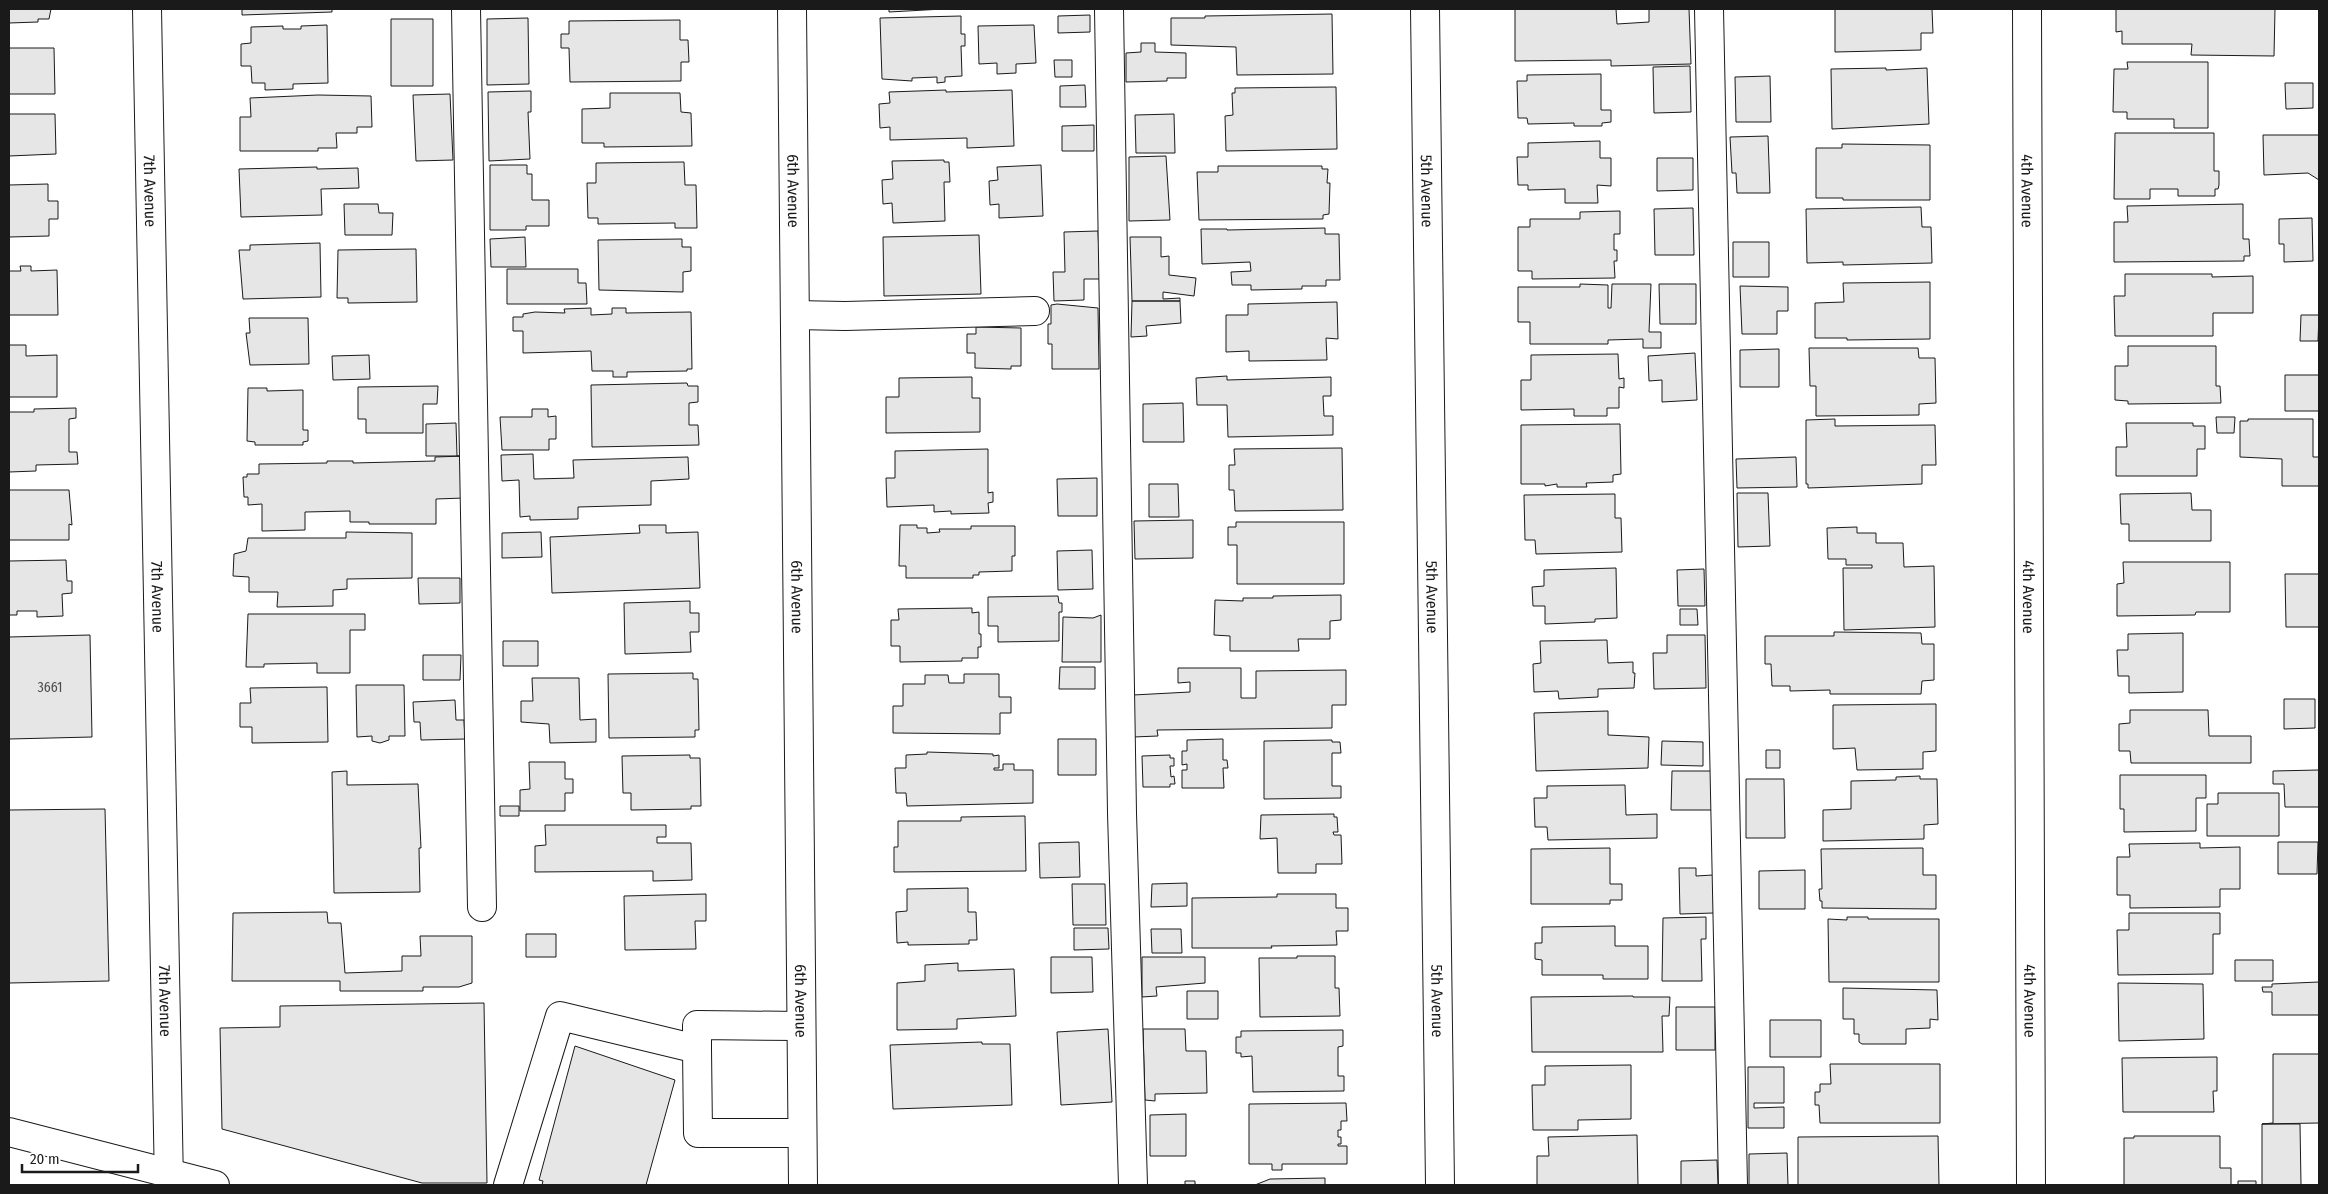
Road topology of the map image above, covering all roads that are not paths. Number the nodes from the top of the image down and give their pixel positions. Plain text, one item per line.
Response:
1 (147, 9) edge
2 (466, 9) edge
3 (792, 9) edge
4 (1108, 9) edge
5 (1425, 9) edge
6 (1709, 9) edge
7 (2027, 9) edge
8 (1035, 311) dead end
9 (795, 315) junction
10 (482, 907) dead end
11 (801, 1026) junction
12 (697, 1049) junction
13 (9, 1132) edge
14 (802, 1133) junction
15 (169, 1179) edge
16 (215, 1185) edge
17 (508, 1185) edge
18 (803, 1185) edge
19 (1132, 1185) edge
20 (1440, 1185) edge
21 (1733, 1185) edge
22 (2031, 1185) edge

1 - 15 street, 7th Avenue
2 - 10 street
3 - 9 street, 6th Avenue
4 - 19 street
5 - 20 street, 5th Avenue
6 - 21 street
7 - 22 street, 4th Avenue
8 - 9 street
9 - 11 street, 6th Avenue
11 - 12 street
11 - 14 street, 6th Avenue
12 - 14 street
12 - 17 street
13 - 15 street
14 - 18 street, 6th Avenue
15 - 16 street

